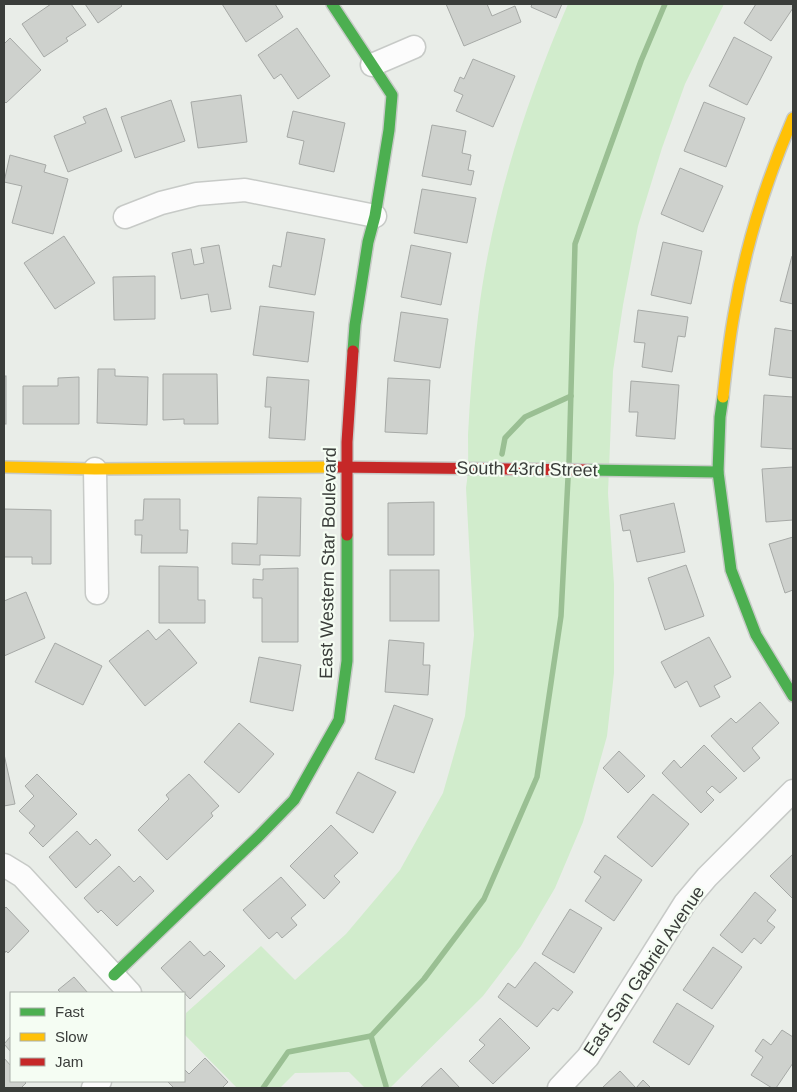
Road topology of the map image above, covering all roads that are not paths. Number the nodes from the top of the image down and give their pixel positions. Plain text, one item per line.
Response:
1 (332, 4) edge
2 (414, 47) dead end
3 (372, 65) junction
4 (793, 118) edge
5 (375, 216) junction
6 (125, 217) dead end
7 (4, 467) edge
8 (346, 467) junction
9 (96, 469) junction
10 (718, 472) junction
11 (97, 593) dead end
12 (793, 696) edge
13 (793, 791) edge
14 (4, 865) edge
15 (114, 975) junction
16 (129, 992) edge
17 (559, 1088) edge

1 - 3 street, East Western Star Boulevard
2 - 3 street
3 - 5 street, East Western Star Boulevard
4 - 10 street
5 - 6 street
5 - 8 street, East Western Star Boulevard
7 - 9 street, South 43rd Street
8 - 9 street, South 43rd Street
8 - 10 street, South 43rd Street
8 - 15 street, East Western Star Boulevard
9 - 11 street
10 - 12 street
13 - 17 street, East San Gabriel Avenue
14 - 15 street
15 - 16 street

